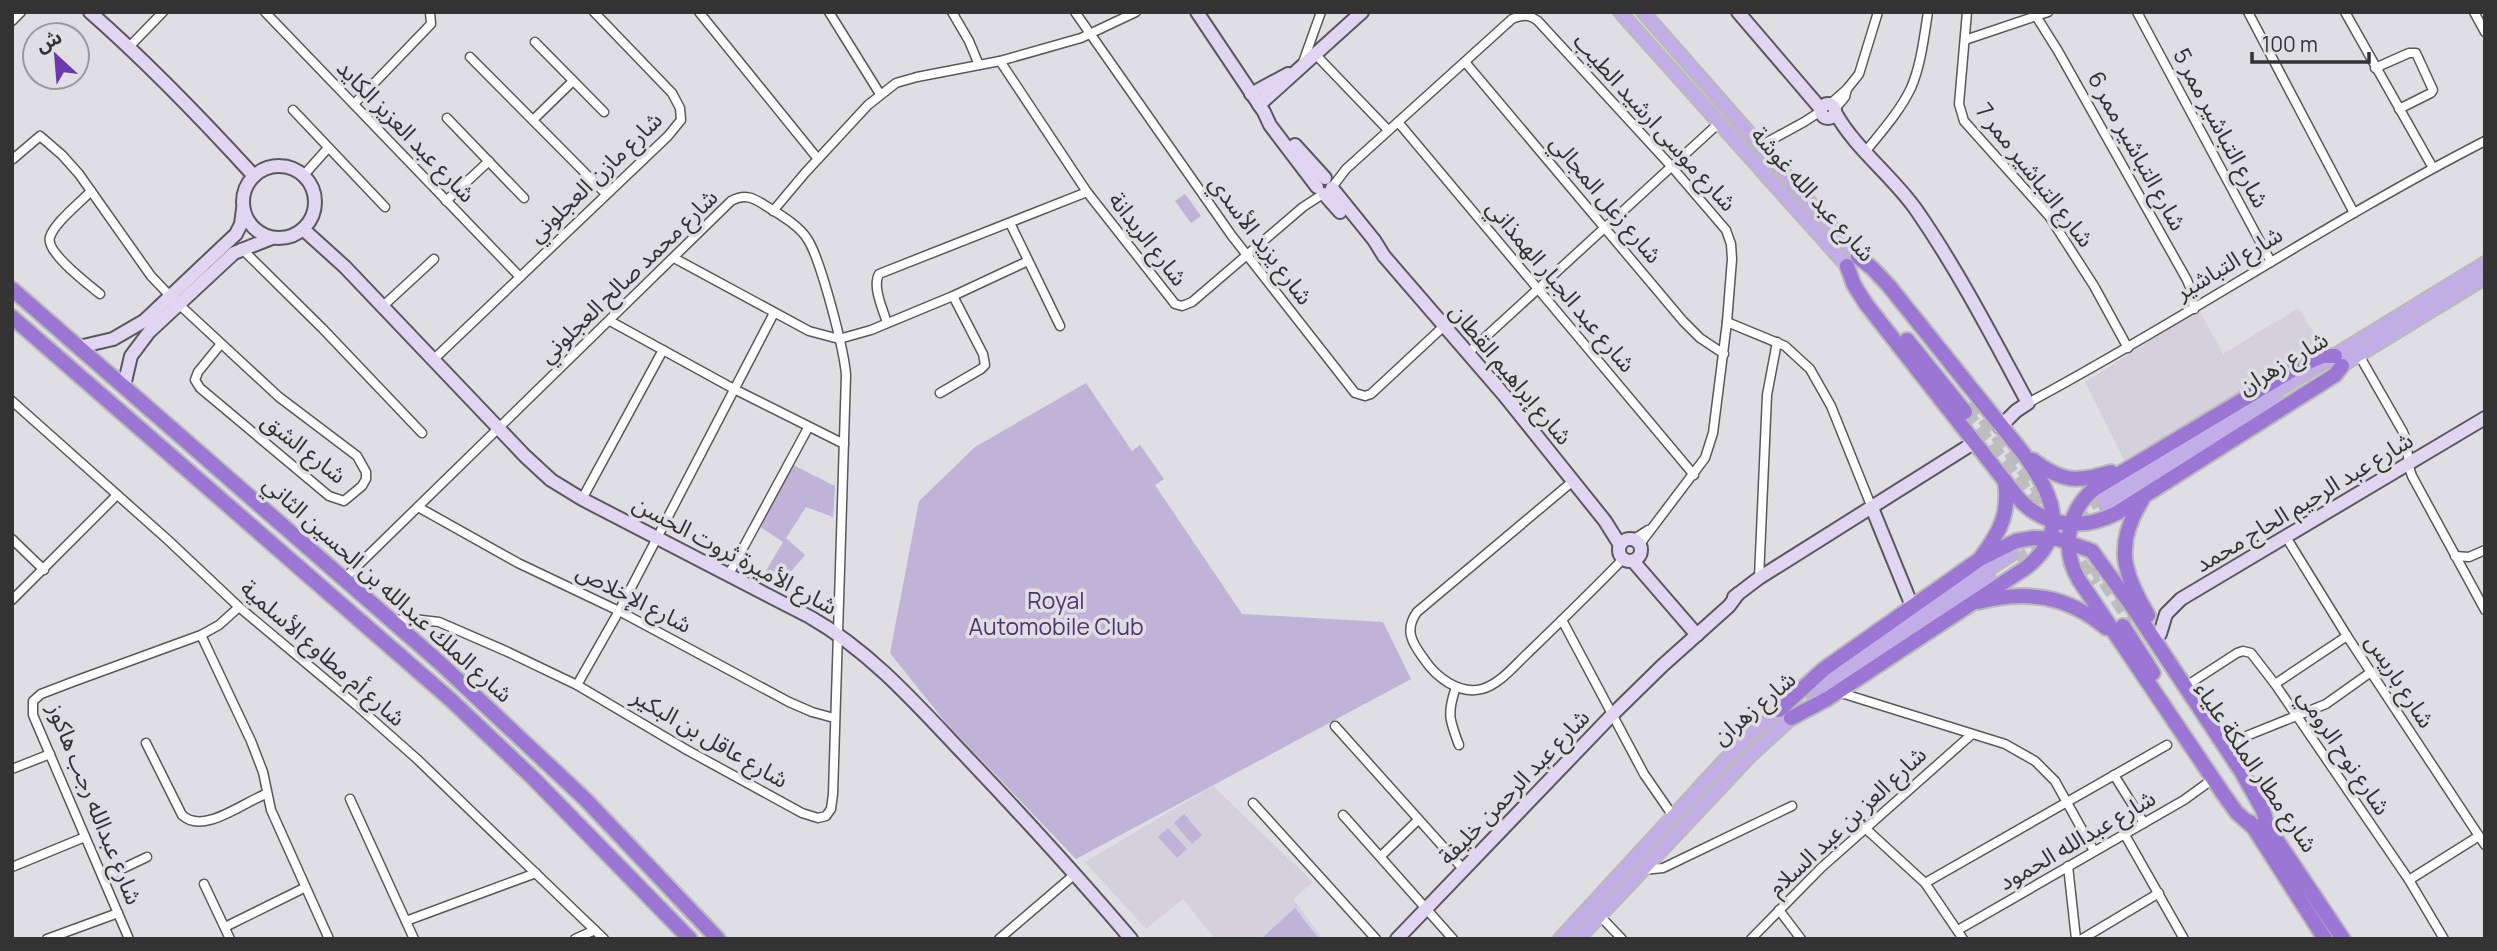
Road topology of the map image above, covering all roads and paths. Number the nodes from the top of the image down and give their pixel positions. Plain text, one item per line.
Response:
1 (21, 12) edge
2 (90, 12) edge
3 (163, 12) edge
4 (265, 12) edge
5 (430, 12) edge
6 (594, 12) edge
7 (699, 12) edge
8 (829, 12) edge
9 (952, 12) edge
10 (1075, 12) edge
11 (1136, 12) edge
12 (1197, 12) edge
13 (1321, 12) edge
14 (1362, 12) edge
15 (1620, 12) edge
16 (1643, 12) edge
17 (1738, 12) edge
18 (1878, 12) edge
19 (1928, 12) edge
20 (1967, 12) edge
21 (2048, 12) edge
22 (2137, 12) edge
23 (2248, 12) edge
24 (2345, 12) edge
25 (2474, 12) edge
26 (2036, 16) junction
27 (12, 21) edge
28 (2485, 32) edge
29 (1089, 35) junction
30 (1965, 40) junction
31 (535, 42) dead end
32 (129, 47) junction
33 (1315, 54) junction
34 (470, 57) dead end
35 (1000, 61) junction
36 (1465, 62) junction
37 (979, 65) junction
38 (2375, 68) junction
39 (1298, 69) junction
40 (573, 81) junction
41 (880, 94) junction
42 (1251, 94) junction
43 (354, 103) junction
44 (1261, 108) junction
45 (2399, 109) junction
46 (293, 110) dead end
47 (1827, 110) junction
48 (604, 113) dead end
49 (447, 118) dead end
50 (533, 121) junction
51 (1398, 122) junction
52 (1719, 123) junction
53 (1388, 130) junction
54 (2485, 141) edge
55 (1760, 146) junction
56 (328, 148) junction
57 (1867, 151) junction
58 (13, 159) edge
59 (818, 159) junction
60 (489, 162) junction
61 (1672, 167) junction
62 (2433, 168) junction
63 (254, 176) junction
64 (303, 176) junction
65 (1325, 187) junction
66 (91, 191) junction
67 (1087, 191) junction
68 (606, 194) junction
69 (524, 198) dead end
70 (446, 201) junction
71 (385, 207) dead end
72 (243, 208) junction
73 (774, 211) junction
74 (2354, 213) junction
75 (1010, 223) junction
76 (1606, 228) junction
77 (303, 229) junction
78 (272, 237) junction
79 (241, 248) junction
80 (1246, 255) junction
81 (674, 258) junction
82 (434, 259) dead end
83 (1028, 261) junction
84 (1853, 261) junction
85 (2271, 262) junction
86 (2485, 262) edge
87 (520, 277) junction
88 (2485, 278) edge
89 (12, 289) edge
90 (1539, 290) junction
91 (100, 294) dead end
92 (953, 296) junction
93 (174, 301) junction
94 (382, 307) junction
95 (2194, 309) junction
96 (774, 313) junction
97 (12, 317) edge
98 (610, 321) junction
99 (1727, 322) junction
100 (887, 323) junction
101 (1059, 326) dead end
102 (1444, 326) junction
103 (839, 339) junction
104 (1777, 342) junction
105 (220, 345) junction
106 (79, 347) junction
107 (2129, 348) junction
108 (663, 350) junction
109 (1468, 354) junction
110 (1724, 354) junction
111 (2359, 355) junction
112 (433, 360) junction
113 (2339, 361) junction
114 (124, 386) junction
115 (734, 389) junction
116 (940, 393) dead end
117 (12, 401) edge
118 (2028, 403) junction
119 (1968, 407) tunnel mouth
120 (2485, 418) edge
121 (498, 427) junction
122 (2000, 427) junction
123 (808, 428) junction
124 (422, 433) dead end
125 (1975, 442) junction
126 (844, 444) junction
127 (2022, 453) junction
128 (2136, 464) junction
129 (2408, 465) junction
130 (1694, 475) junction
131 (2004, 480) junction
132 (1573, 481) junction
133 (117, 495) junction
134 (2144, 496) junction
135 (582, 499) junction
136 (2104, 501) tunnel mouth
137 (418, 507) junction
138 (1872, 508) junction
139 (2053, 520) junction
140 (2071, 525) junction
141 (2286, 537) junction
142 (657, 538) junction
143 (2048, 538) junction
144 (12, 539) edge
145 (2069, 542) junction
146 (1631, 549) junction
147 (2485, 550) edge
148 (2455, 556) junction
149 (2015, 557) tunnel mouth
150 (1980, 559) junction
151 (44, 570) junction
152 (729, 574) junction
153 (1759, 578) junction
154 (344, 579) junction
155 (12, 600) edge
156 (1967, 605) junction
157 (1912, 606) junction
158 (239, 607) junction
159 (2485, 610) edge
160 (619, 611) junction
161 (1562, 620) junction
162 (390, 621) junction
163 (2125, 629) junction
164 (1698, 630) junction
165 (838, 634) junction
166 (2160, 634) junction
167 (201, 635) junction
168 (2347, 636) junction
169 (2171, 663) junction
170 (2371, 673) junction
171 (2275, 684) junction
172 (577, 685) junction
173 (2186, 686) junction
174 (1456, 687) junction
175 (1838, 692) junction
176 (1785, 714) junction
177 (1612, 715) junction
178 (2295, 716) junction
179 (834, 718) junction
180 (1335, 726) dead end
181 (1971, 735) junction
182 (146, 743) dead end
183 (1460, 745) dead end
184 (2167, 745) dead end
185 (2224, 745) junction
186 (50, 754) junction
187 (12, 769) edge
188 (2115, 775) junction
189 (2213, 779) junction
190 (266, 794) junction
191 (350, 799) dead end
192 (2066, 802) junction
193 (1253, 803) dead end
194 (1792, 806) dead end
195 (1343, 815) dead end
196 (825, 816) joint
197 (1673, 816) junction
198 (1418, 820) junction
199 (2144, 823) junction
200 (2261, 827) junction
201 (1865, 828) junction
202 (2125, 835) junction
203 (2479, 835) junction
204 (85, 837) junction
205 (2485, 845) edge
206 (2094, 851) junction
207 (1381, 856) junction
208 (147, 857) dead end
209 (2068, 866) junction
210 (12, 867) edge
211 (1464, 870) junction
212 (1640, 871) junction
213 (536, 873) junction
214 (1075, 874) junction
215 (103, 878) junction
216 (2409, 880) junction
217 (1925, 883) junction
218 (204, 884) dead end
219 (304, 888) junction
220 (2159, 893) junction
221 (1426, 908) junction
222 (1779, 910) junction
223 (118, 913) junction
224 (1599, 915) junction
225 (406, 921) junction
226 (225, 927) junction
227 (595, 930) junction
228 (1958, 930) junction
229 (2343, 938) edge
230 (47, 939) edge
231 (129, 939) edge
232 (230, 939) edge
233 (329, 939) edge
234 (414, 939) edge
235 (575, 939) edge
236 (604, 939) edge
237 (690, 939) edge
238 (718, 939) edge
239 (999, 939) edge
240 (1131, 939) edge
241 (1376, 939) edge
242 (1397, 939) edge
243 (1452, 939) edge
244 (1560, 939) edge
245 (1578, 939) edge
246 (1622, 939) edge
247 (1751, 939) edge
248 (1801, 939) edge
249 (1963, 939) edge
250 (2076, 939) edge
251 (2082, 939) edge
252 (2184, 939) edge
253 (2325, 939) edge
254 (2444, 939) edge

1 - 27 street
2 - 32 street
3 - 32 street
4 - 43 street, شارع عبد العزيز الكايد
5 - 43 street
6 - 68 street, شارع مازن العجلوني
7 - 59 street
8 - 41 street
9 - 37 street
10 - 29 street, شارع يزيد الأسدي
11 - 29 street
12 - 42 street, شارع إبراهيم القطان
13 - 39 street
14 - 33 street
15 - 52 main road, شارع عبد الله غوشة
16 - 55 main road, شارع عبد الله غوشة
17 - 47 street
18 - 47 street
19 - 57 street
20 - 30 street, شارع التباشير ممر 7
21 - 26 street
22 - 85 street, شارع التباشير ممر 5
23 - 74 street
24 - 38 street
25 - 28 street
26 - 30 street
26 - 95 street, شارع التباشير ممر 6
29 - 35 street
29 - 80 street, شارع يزيد الأسدي
30 - 107 street, شارع التباشير ممر 7
31 - 40 street
32 - 63 street
33 - 39 street
33 - 53 street
34 - 50 street
35 - 37 street
35 - 67 street, شارع الريدانة
36 - 51 street, شارع موسى ارشيد الطيب
36 - 61 street, شارع موسى ارشيد الطيب
36 - 76 street, شارع زعل المجالي
37 - 41 street
38 - 45 street
38 - 45 street
39 - 42 street
39 - 44 street
40 - 48 street
40 - 50 street
41 - 59 street
42 - 44 street, شارع إبراهيم القطان
43 - 70 street, شارع عبد العزيز الكايد
44 - 65 street, شارع إبراهيم القطان
45 - 62 street
46 - 56 street
47 - 55 street
47 - 57 street
49 - 60 street
50 - 68 street
51 - 53 street, شارع موسى ارشيد الطيب
51 - 90 street, شارع عبد الجبار الهمذاني
52 - 61 street
52 - 84 main road, شارع عبد الله غوشة
53 - 65 street, شارع موسى ارشيد الطيب
54 - 62 street, شارع التباشير
55 - 84 main road, شارع عبد الله غوشة
56 - 64 street
56 - 71 street
57 - 118 street
58 - 66 street, شارع الشق
59 - 73 street
60 - 69 street
60 - 70 street
61 - 76 street
61 - 99 street, شارع موسى ارشيد الطيب
62 - 74 street, شارع التباشير
63 - 64 street
63 - 72 street
64 - 77 street
65 - 80 street, شارع الريدانة
65 - 102 street, شارع إبراهيم القطان
66 - 91 street
66 - 93 street, شارع الشق
67 - 75 street
67 - 80 street, شارع الريدانة
68 - 87 street, شارع مازن العجلوني
70 - 87 street, شارع عبد العزيز الكايد
72 - 78 street
72 - 93 street
73 - 81 street, شارع محمد صالح العجلوني
73 - 103 street, شارع محمد صالح العجلوني
74 - 85 street, شارع التباشير
75 - 83 street
75 - 100 street
76 - 90 street
76 - 110 street, شارع زعل المجالي
77 - 78 street
77 - 94 street, شارع الأميرة ثروت الحسن
78 - 79 street
79 - 93 street
79 - 124 street
80 - 102 street, شارع يزيد الأسدي
81 - 96 street
81 - 98 street, شارع محمد صالح العجلوني
82 - 94 street
83 - 92 street
83 - 101 street
84 - 119 highway, شارع عبد الله غوشة
84 - 122 highway
84 - 125 highway
85 - 95 street, شارع التباشير
86 - 113 main road, شارع زهران
87 - 112 street, شارع مازن العجلوني
88 - 111 main road, شارع زهران
89 - 106 highway, شارع الملك عبدالله بن الحسين الثاني
90 - 109 street
90 - 130 street, شارع عبد الجبار الهمذاني
92 - 100 street
92 - 116 street
93 - 105 street, شارع الشق
93 - 106 street
93 - 114 street
94 - 112 street, شارع الأميرة ثروت الحسن
95 - 107 street, شارع التباشير
96 - 103 street
96 - 115 street
97 - 237 highway, شارع الملك عبدالله بن الحسين الثاني
98 - 108 street
98 - 121 street, شارع محمد صالح العجلوني
99 - 104 street
99 - 110 street, شارع موسى ارشيد الطيب
100 - 103 street
102 - 109 street, شارع إبراهيم القطان
103 - 126 street, شارع محمد صالح العجلوني
104 - 138 street
104 - 153 street
105 - 105 street, شارع الشق
106 - 114 highway, شارع الملك عبدالله بن الحسين الثاني
107 - 118 street, شارع التباشير
108 - 115 street
108 - 135 street
109 - 132 street, شارع إبراهيم القطان
110 - 130 street, شارع موسى ارشيد الطيب
111 - 113 main road, شارع زهران
111 - 129 street
112 - 121 street, شارع الأميرة ثروت الحسن
113 - 128 highway
113 - 134 highway
113 - 136 main road, شارع زهران
114 - 154 highway, شارع الملك عبدالله بن الحسين الثاني
115 - 123 street
115 - 142 street
117 - 133 street, شارع أم مطاوع الأسلمية
118 - 122 street, شارع التباشير
120 - 129 street, شارع عبد الرحيم الحاج محمد
121 - 135 street, شارع الأميرة ثروت الحسن
121 - 137 street, شارع محمد صالح العجلوني
122 - 127 highway
123 - 126 street
123 - 152 street
125 - 131 highway
125 - 138 street, شارع عبد الرحمن خليفة
126 - 165 street, شارع محمد صالح العجلوني
127 - 128 highway
127 - 139 highway
128 - 140 highway
129 - 141 street, شارع عبد الرحيم الحاج محمد
129 - 148 street
130 - 146 street, شارع موسى ارشيد الطيب
131 - 139 highway
131 - 150 highway
132 - 146 street, شارع إبراهيم القطان
132 - 174 street
133 - 151 street
133 - 158 street, شارع أم مطاوع الأسلمية
134 - 140 highway
134 - 166 highway
135 - 142 street, شارع الأميرة ثروت الحسن
137 - 154 street, شارع محمد صالح العجلوني
137 - 160 street, شارع الإخلاص
138 - 153 street, شارع عبد الرحمن خليفة
138 - 157 street
139 - 140 highway
139 - 143 highway
140 - 145 highway
141 - 166 street, شارع عبد الرحيم الحاج محمد
141 - 168 street, شارع باريس
142 - 152 street, شارع الأميرة ثروت الحسن
142 - 160 street
143 - 145 highway
143 - 150 highway
143 - 156 highway
144 - 151 street
145 - 163 highway
145 - 169 highway
146 - 161 street, شارع موسى ارشيد الطيب
146 - 164 street, شارع إبراهيم القطان
147 - 148 street
148 - 159 street
149 - 176 main road, شارع زهران
150 - 157 highway
151 - 155 street
152 - 165 street, شارع الأميرة ثروت الحسن
153 - 164 street, شارع عبد الرحمن خليفة
154 - 162 highway, شارع الملك عبدالله بن الحسين الثاني
156 - 163 highway
156 - 175 highway
157 - 176 highway
158 - 167 street, شارع عبدالله رجب هاكوز
158 - 213 street, شارع أم مطاوع الأسلمية
160 - 172 street
160 - 179 street, شارع الإخلاص
161 - 174 street, شارع موسى ارشيد الطيب
161 - 177 street
162 - 172 street, شارع عاقل بن البكير
162 - 238 highway, شارع الملك عبدالله بن الحسين الثاني
163 - 189 highway
163 - 200 highway, شارع مطار الملكة علياء
164 - 177 street, شارع عبد الرحمن خليفة
165 - 179 street, شارع محمد صالح العجلوني
165 - 214 street, شارع الأميرة ثروت الحسن
166 - 169 highway
167 - 186 street, شارع عبدالله رجب هاكوز
167 - 190 street
168 - 170 street, شارع باريس
168 - 171 street
169 - 173 highway
170 - 178 street
170 - 203 street, شارع باريس
171 - 173 street, شارع نوح الرومي
171 - 178 street, شارع نوح الرومي
172 - 196 street, شارع عاقل بن البكير
173 - 185 highway
174 - 183 street
175 - 176 highway
175 - 181 street
176 - 197 main road, شارع زهران
176 - 212 main road, شارع زهران
177 - 197 street
177 - 211 street, شارع عبد الرحمن خليفة
178 - 185 street
178 - 216 street, شارع نوح الرومي
179 - 196 street, شارع محمد صالح العجلوني
180 - 198 street
181 - 192 street
181 - 201 street, شارع العز بن عبد السلام
182 - 190 street
184 - 188 street
185 - 200 highway
186 - 187 street
186 - 204 street, شارع عبدالله رجب هاكوز
188 - 192 street
188 - 199 street
189 - 199 street, شارع عبدالله الحمود
189 - 200 highway
190 - 219 street
191 - 225 street
192 - 206 street
192 - 217 street
193 - 241 street
194 - 212 street
195 - 207 street
197 - 244 main road, شارع زهران
198 - 207 street
198 - 211 street
199 - 202 street, شارع عبدالله الحمود
200 - 229 highway, شارع مطار الملكة علياء
200 - 253 highway, شارع مطار الملكة علياء
201 - 217 street
201 - 222 street, شارع العز بن عبد السلام
202 - 206 street, شارع عبدالله الحمود
202 - 220 street
203 - 205 street, شارع باريس
203 - 216 street
204 - 210 street
204 - 215 street, شارع عبدالله رجب هاكوز
206 - 209 street, شارع عبدالله الحمود
207 - 221 street
208 - 215 street
209 - 228 street, شارع عبدالله الحمود
209 - 250 street
211 - 221 street, شارع عبد الرحمن خليفة
212 - 224 main road, شارع زهران
213 - 225 street
213 - 227 street, شارع أم مطاوع الأسلمية
214 - 239 street
214 - 240 street, شارع الأميرة ثروت الحسن
215 - 223 street, شارع عبدالله رجب هاكوز
216 - 254 street, شارع نوح الرومي
217 - 228 street
218 - 226 street
219 - 226 street
219 - 233 street
220 - 251 street
220 - 252 street
221 - 242 street, شارع عبد الرحمن خليفة
221 - 243 street
222 - 247 street, شارع العز بن عبد السلام
222 - 248 street
223 - 230 street
223 - 231 street, شارع عبدالله رجب هاكوز
224 - 245 main road, شارع زهران
224 - 246 street
225 - 234 street
226 - 232 street
227 - 235 street
227 - 236 street, شارع أم مطاوع الأسلمية
228 - 249 street

